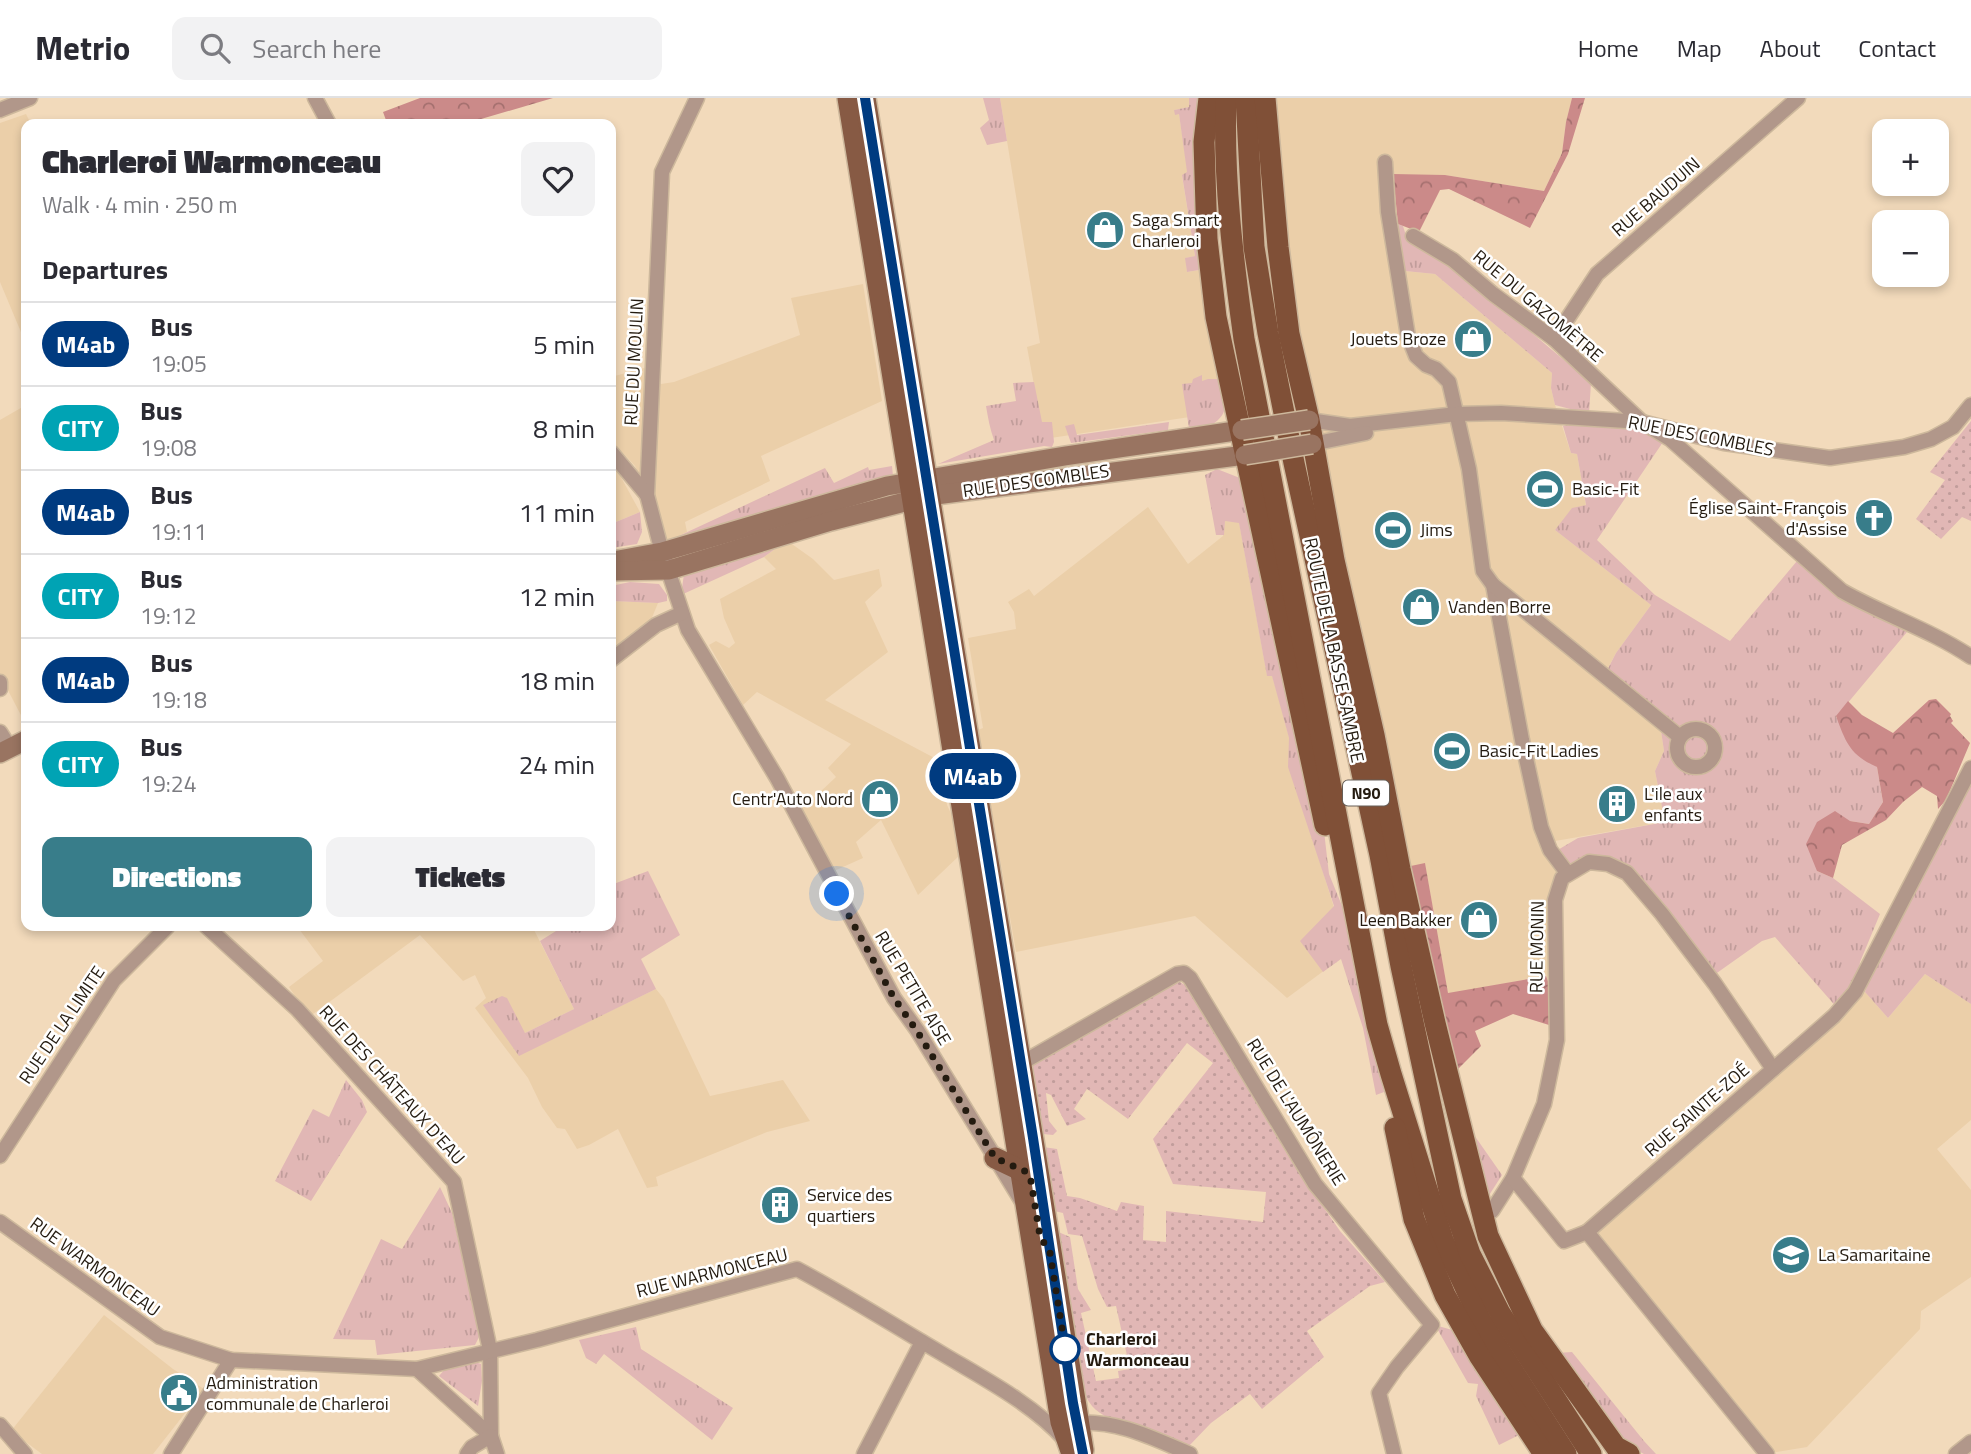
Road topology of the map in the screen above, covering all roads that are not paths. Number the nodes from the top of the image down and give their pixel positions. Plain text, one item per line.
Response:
1 (315, 98) edge
2 (696, 98) edge
3 (848, 98) edge
4 (864, 98) edge
5 (1209, 98) edge
6 (1226, 98) edge
7 (1246, 98) edge
8 (1265, 98) edge
9 (1798, 98) edge
10 (21, 100) edge
11 (0, 110) edge
12 (326, 119) edge
13 (1385, 162) dead end
14 (1413, 236) dead end
15 (1554, 339) junction
16 (1971, 405) edge
17 (1457, 414) junction
18 (1309, 420) junction
19 (1642, 422) junction
20 (1242, 430) junction
21 (1312, 444) junction
22 (1245, 455) junction
23 (616, 458) edge
24 (918, 489) junction
25 (647, 495) junction
26 (666, 561) junction
27 (616, 562) edge
28 (616, 569) edge
29 (925, 578) junction
30 (1493, 584) junction
31 (682, 613) junction
32 (688, 629) joint
33 (616, 656) edge
34 (1971, 657) edge
35 (0, 682) edge
36 (0, 689) edge
37 (963, 713) junction
38 (1680, 737) dead end
39 (1971, 768) edge
40 (1380, 855) junction
41 (1568, 874) junction
42 (163, 931) edge
43 (211, 931) edge
44 (1362, 943) junction
45 (1421, 957) junction
46 (1437, 1031) junction
47 (1020, 1064) junction
48 (1773, 1069) junction
49 (1391, 1074) junction
50 (1439, 1149) junction
51 (0, 1156) edge
52 (995, 1158) junction
53 (1022, 1170) junction
54 (1513, 1178) junction
55 (1492, 1211) dead end
56 (1029, 1217) junction
57 (0, 1222) edge
58 (1587, 1232) junction
59 (1042, 1247) junction
60 (922, 1342) junction
61 (490, 1350) junction
62 (231, 1360) junction
63 (417, 1369) junction
64 (1059, 1417) junction
65 (0, 1425) edge
66 (491, 1436) junction
67 (1971, 1442) edge
68 (1076, 1453) edge
69 (25, 1454) edge
70 (171, 1454) edge
71 (467, 1454) edge
72 (496, 1454) edge
73 (864, 1454) edge
74 (1190, 1454) edge
75 (1394, 1454) edge
76 (1544, 1454) edge
77 (1566, 1454) edge
78 (1591, 1454) edge
79 (1629, 1454) edge
80 (1767, 1454) edge
81 (1956, 1454) edge

1 - 12 street
2 - 25 street, RUE DU MOULIN
3 - 24 main road
4 - 24 main road
5 - 20 highway
6 - 44 highway, ROUTE DE LA BASSE SAMBRE / N90
7 - 40 highway, ROUTE DE LA BASSE SAMBRE / N90
8 - 18 highway
9 - 15 street, RUE BAUDUIN
10 - 11 street
13 - 17 street
14 - 15 street, RUE DU GAZOMÈTRE
15 - 19 street, RUE DU GAZOMÈTRE
16 - 19 street, RUE DES COMBLES
17 - 18 street, RUE DES COMBLES
17 - 19 street, RUE DES COMBLES
17 - 21 street, RUE DES COMBLES
17 - 30 street
18 - 20 main road, RUE DES COMBLES, bridge
18 - 21 highway
19 - 34 street, RUE DU GAZOMÈTRE
20 - 22 highway
20 - 24 main road, RUE DES COMBLES
21 - 22 main road, RUE DES COMBLES, bridge
21 - 45 highway
22 - 24 main road, RUE DES COMBLES
22 - 44 highway
23 - 25 street
24 - 26 main road, RUE DES COMBLES
24 - 29 main road
24 - 37 main road
25 - 26 street, RUE DU MOULIN
26 - 27 main road
26 - 28 main road
26 - 31 street, RUE DU MOULIN
29 - 37 main road
29 - 53 main road
30 - 38 street
30 - 41 street
31 - 32 street, RUE DU MOULIN
31 - 33 street
32 - 52 street, RUE PETITE AISE
35 - 36 street
37 - 47 main road
39 - 48 street, RUE SAINTE-ZOÉ
40 - 45 highway
40 - 50 highway, ROUTE DE LA BASSE SAMBRE / N90
41 - 48 street
41 - 54 street, RUE MONIN
42 - 51 street, RUE DE LA LIMITE
43 - 61 street, RUE DES CHÂTEAUX D'EAU
44 - 49 highway, ROUTE DE LA BASSE SAMBRE / N90
45 - 46 highway
46 - 50 highway
46 - 79 highway
47 - 59 main road
47 - 75 street, RUE DE L'AUMÔNERIE
48 - 58 street, RUE SAINTE-ZOÉ
49 - 76 highway
49 - 77 highway, ROUTE DE LA BASSE SAMBRE / N90
50 - 78 highway, ROUTE DE LA BASSE SAMBRE / N90
52 - 53 main road
52 - 56 street, RUE PETITE AISE
53 - 56 main road
53 - 59 main road
54 - 55 street, RUE MONIN
54 - 58 street
56 - 59 main road
57 - 62 street, RUE WARMONCEAU
58 - 80 street
59 - 64 main road
60 - 61 street, RUE WARMONCEAU
60 - 64 street, RUE WARMONCEAU
60 - 73 street
61 - 63 street, RUE WARMONCEAU
61 - 66 street, RUE DES CHÂTEAUX D'EAU
62 - 63 street, RUE WARMONCEAU
62 - 70 street
63 - 66 street
64 - 68 main road
64 - 74 street
65 - 69 street
66 - 71 street
66 - 72 street, RUE DES CHÂTEAUX D'EAU
67 - 81 street

